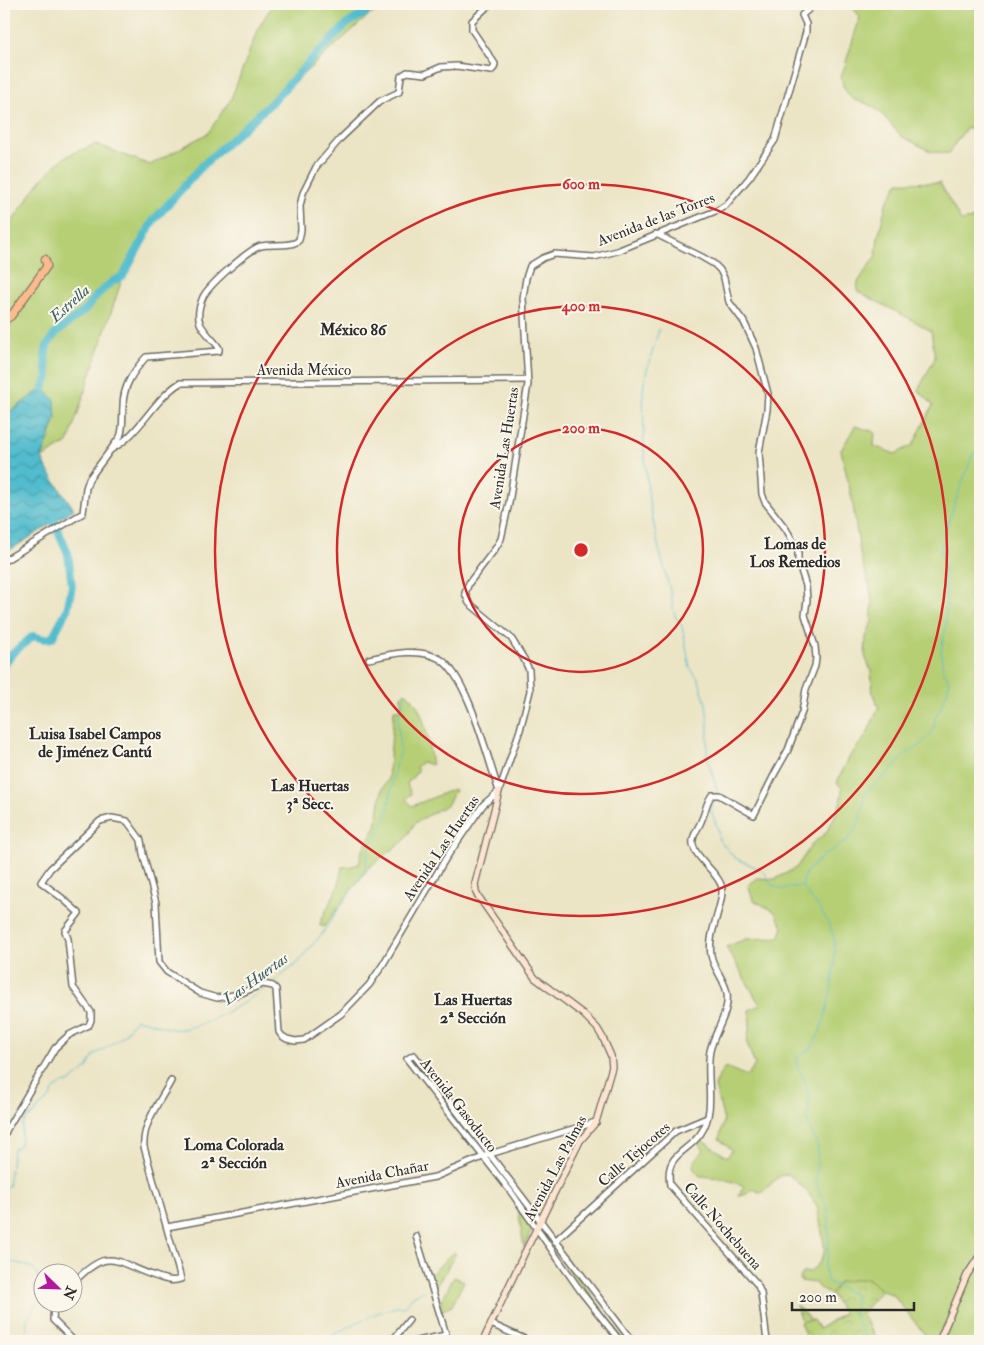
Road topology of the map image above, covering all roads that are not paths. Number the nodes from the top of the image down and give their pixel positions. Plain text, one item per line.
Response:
1 (490, 4) edge
2 (814, 4) edge
3 (656, 234) junction
4 (594, 257) joint
5 (45, 259) dead end
6 (4, 325) edge
7 (527, 380) junction
8 (110, 451) junction
9 (4, 561) edge
10 (368, 659) dead end
11 (499, 791) junction
12 (171, 1081) dead end
13 (707, 1118) junction
14 (596, 1122) junction
15 (4, 1136) edge
16 (490, 1154) junction
17 (483, 1157) junction
18 (540, 1222) junction
19 (167, 1227) junction
20 (536, 1229) junction
21 (416, 1236) dead end
22 (555, 1241) junction
23 (980, 1255) edge
24 (82, 1274) edge
25 (54, 1312) edge
26 (409, 1320) dead end
27 (491, 1324) junction
28 (446, 1335) junction
29 (74, 1341) edge
30 (392, 1341) edge
31 (417, 1341) edge
32 (448, 1341) edge
33 (483, 1341) edge
34 (529, 1341) edge
35 (620, 1341) edge
36 (632, 1341) edge
37 (767, 1341) edge
38 (939, 1341) edge

1 - 8 street
2 - 3 street, Avenida de las Torres
3 - 4 street, Avenida de las Torres
3 - 13 street
4 - 7 street, Avenida Las Huertas
5 - 6 highway
7 - 8 street, Avenida México
7 - 11 street, Avenida Las Huertas
8 - 9 street
10 - 11 street
11 - 14 main road, Avenida Las Palmas
11 - 15 street, Avenida Las Huertas
12 - 19 street
13 - 22 street, Calle Tejocotes
13 - 37 street, Calle Nochebuena
14 - 16 street, Avenida Chañar
14 - 18 main road, Avenida Las Palmas
16 - 17 street, Avenida Chañar
16 - 17 street, Avenida Gasoducto
16 - 18 street, Avenida Gasoducto
17 - 19 street, Avenida Chañar
17 - 20 street, Avenida Gasoducto
18 - 20 main road, Avenida Las Palmas
18 - 22 street, Avenida Gasoducto
19 - 24 street
20 - 27 main road, Avenida Las Palmas
20 - 35 street, Avenida Gasoducto
21 - 28 street
22 - 36 street, Avenida Gasoducto
23 - 38 main road
25 - 29 street
26 - 30 street
27 - 33 main road, Avenida Las Palmas
27 - 34 street
28 - 31 street
28 - 32 street

